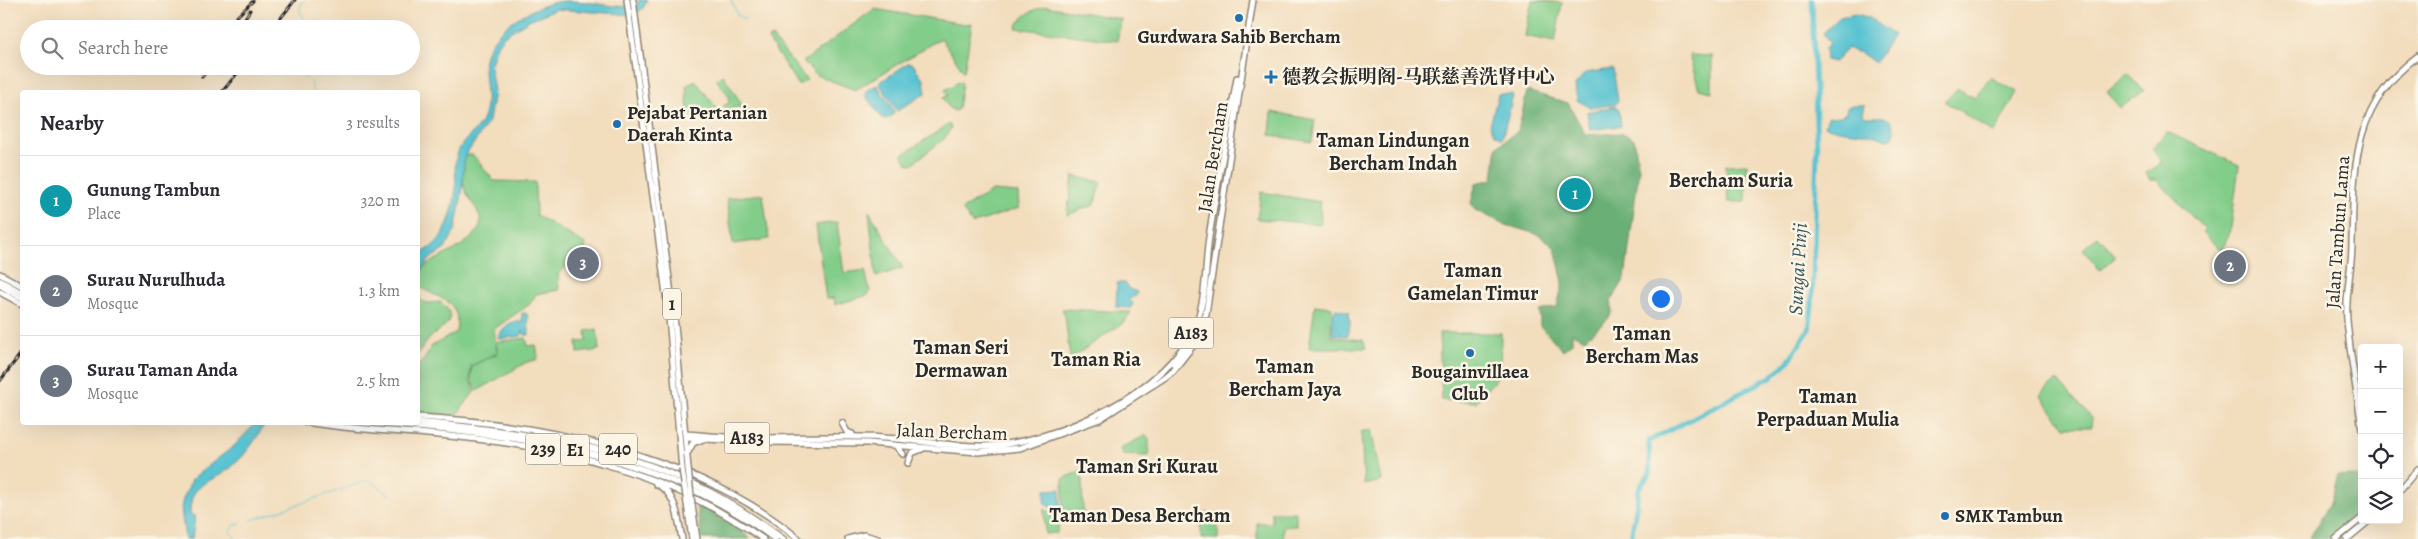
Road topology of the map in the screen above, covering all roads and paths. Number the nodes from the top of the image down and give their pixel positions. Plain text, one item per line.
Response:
1 (628, 0) edge
2 (633, 0) edge
3 (1252, 0) edge
4 (633, 20) junction
5 (2418, 56) edge
6 (1222, 163) junction
7 (1222, 196) junction
8 (1209, 240) junction
9 (1212, 270) junction
10 (0, 274) edge
11 (0, 281) edge
12 (20, 285) edge
13 (0, 286) edge
14 (0, 292) edge
15 (20, 292) edge
16 (20, 301) edge
17 (20, 301) edge
18 (1200, 312) junction
19 (1194, 344) junction
20 (1164, 371) junction
21 (2358, 397) edge
22 (683, 410) junction
23 (420, 416) edge
24 (420, 423) edge
25 (335, 425) edge
26 (389, 425) edge
27 (679, 427) junction
28 (840, 429) junction
29 (698, 435) junction
30 (685, 436) junction
31 (809, 437) junction
32 (847, 437) junction
33 (883, 437) junction
34 (1052, 438) junction
35 (736, 441) junction
36 (868, 443) junction
37 (1016, 443) junction
38 (904, 444) junction
39 (895, 445) junction
40 (936, 445) junction
41 (978, 452) junction
42 (903, 454) dead end
43 (688, 460) junction
44 (908, 463) dead end
45 (685, 468) junction
46 (623, 469) junction
47 (2418, 469) edge
48 (2403, 486) edge
49 (690, 505) junction
50 (734, 519) junction
51 (2358, 522) edge
52 (2360, 524) edge
53 (2365, 524) edge
54 (682, 539) edge
55 (692, 539) edge
56 (697, 539) edge
57 (758, 539) edge
58 (763, 539) edge
59 (775, 539) edge
60 (783, 539) edge
61 (799, 539) edge
62 (848, 539) edge
63 (859, 539) edge
64 (867, 539) edge
65 (878, 539) edge
66 (2336, 539) edge
67 (2343, 539) edge
68 (2347, 539) edge

1 - 4 main road, 1
2 - 4 main road, 1
3 - 6 main road, Jalan Bercham / A183
3 - 7 main road, Jalan Bercham / A183
4 - 22 main road, 1
4 - 27 main road, 1
5 - 21 main road, Jalan Tambun Lama
6 - 7 main road
6 - 8 main road, Jalan Bercham / A183
7 - 9 main road, Jalan Bercham / A183
8 - 9 main road
8 - 18 main road, Jalan Bercham / A183
9 - 19 main road, Jalan Bercham / A183
10 - 12 main road
11 - 15 highway
13 - 16 highway
14 - 17 main road
18 - 19 main road
18 - 20 main road, Jalan Bercham / A183
19 - 20 main road
19 - 34 main road, Jalan Bercham / A183
20 - 37 main road, Jalan Bercham / A183
22 - 29 main road
22 - 30 main road, 1
23 - 61 main road, 240
24 - 60 highway, E1
25 - 46 main road, 239
26 - 59 highway, E1
27 - 30 main road
27 - 45 main road, 1
28 - 31 main road
28 - 32 main road
28 - 33 main road
29 - 30 main road, Jalan Bercham / A183
29 - 31 main road, Jalan Bercham / A183
30 - 35 main road, Jalan Bercham / A183
30 - 43 main road, 1
30 - 45 main road
31 - 32 main road, Jalan Bercham / A183
32 - 33 main road, Jalan Bercham / A183
32 - 36 main road
32 - 38 main road
33 - 40 main road, Jalan Bercham / A183
34 - 37 main road
34 - 41 main road, Jalan Bercham / A183
35 - 36 main road, Jalan Bercham / A183
35 - 43 main road
36 - 39 main road, Jalan Bercham / A183
37 - 40 main road, Jalan Bercham / A183
37 - 41 main road
38 - 39 main road, Jalan Bercham / A183
38 - 40 main road, Jalan Bercham / A183
39 - 42 main road
40 - 41 main road, Jalan Bercham / A183
40 - 44 main road
43 - 45 main road, 1
45 - 49 main road, 1, bridge
46 - 50 main road, 239
46 - 54 main road
47 - 48 main road
49 - 55 main road, 1
49 - 56 main road, 1
50 - 57 main road
50 - 58 main road, 239
51 - 66 main road
52 - 67 main road
53 - 68 main road
62 - 65 main road
63 - 64 main road

